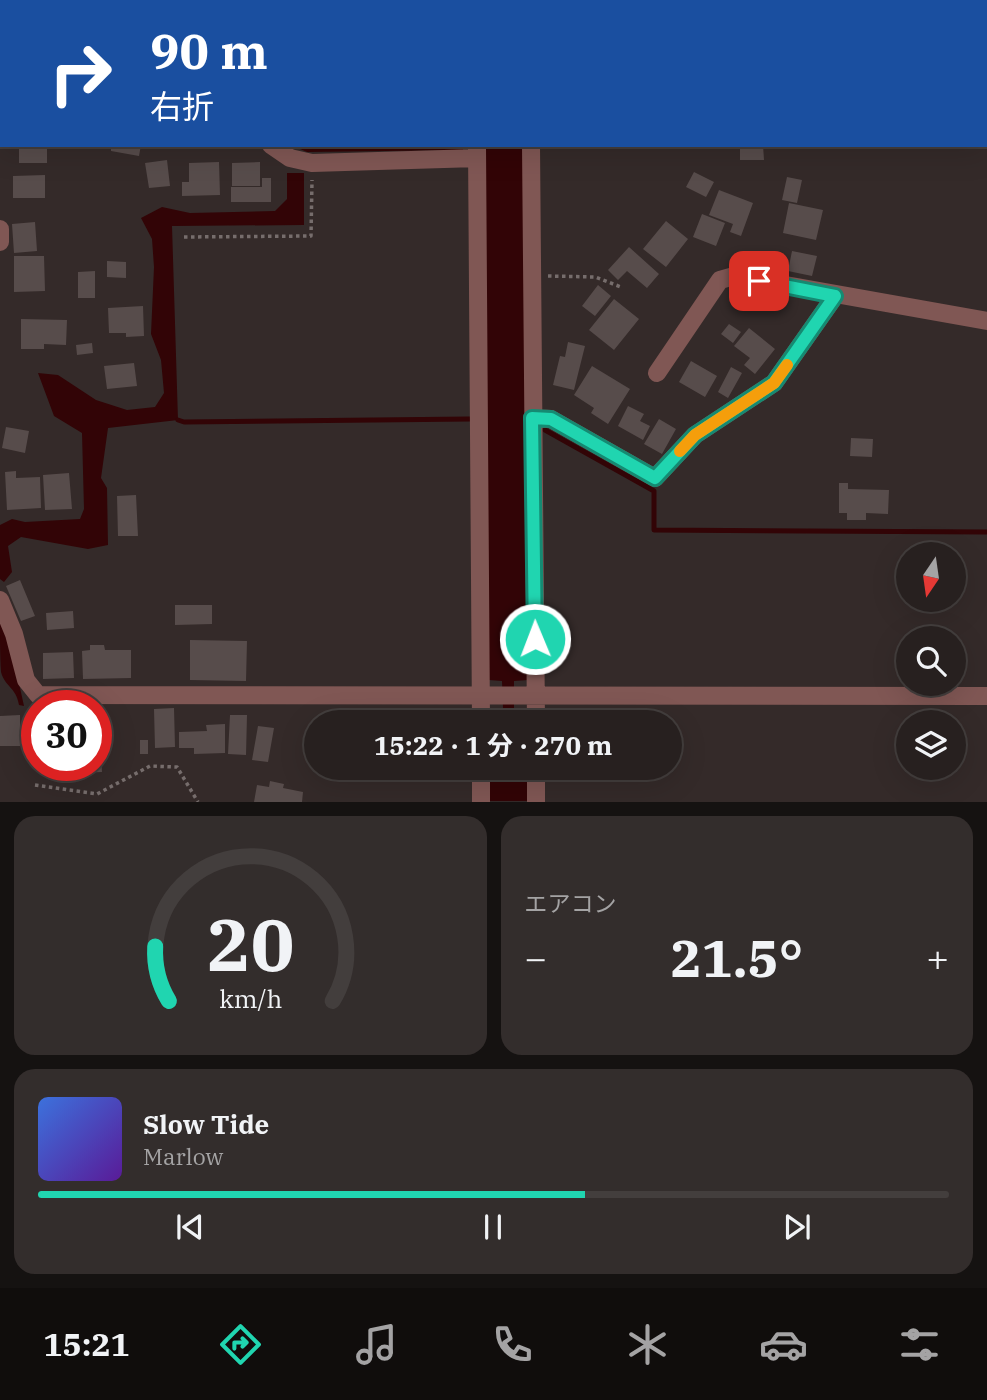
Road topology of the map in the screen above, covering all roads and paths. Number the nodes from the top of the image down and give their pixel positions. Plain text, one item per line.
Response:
1 (274, 147) edge
2 (531, 147) edge
3 (477, 152) edge
4 (312, 163) junction
5 (0, 229) edge
6 (184, 237) dead end
7 (0, 242) edge
8 (532, 276) junction
9 (621, 287) dead end
10 (835, 296) junction
11 (987, 321) edge
12 (657, 373) dead end
13 (532, 418) junction
14 (0, 600) edge
15 (481, 695) junction
16 (536, 695) junction
17 (987, 695) edge
18 (481, 710) edge
19 (536, 710) edge
20 (481, 780) edge
21 (536, 780) edge
22 (35, 785) dead end
23 (198, 802) edge
24 (481, 802) edge
25 (536, 802) edge

1 - 4 street
2 - 8 street
3 - 4 street
3 - 15 street
4 - 6 path
5 - 7 street
8 - 9 path
8 - 13 street
10 - 11 street
10 - 12 street
10 - 13 street
13 - 16 street
14 - 15 street
15 - 16 street
15 - 18 street
16 - 17 street
16 - 19 street
20 - 24 street
21 - 25 street
22 - 23 path

